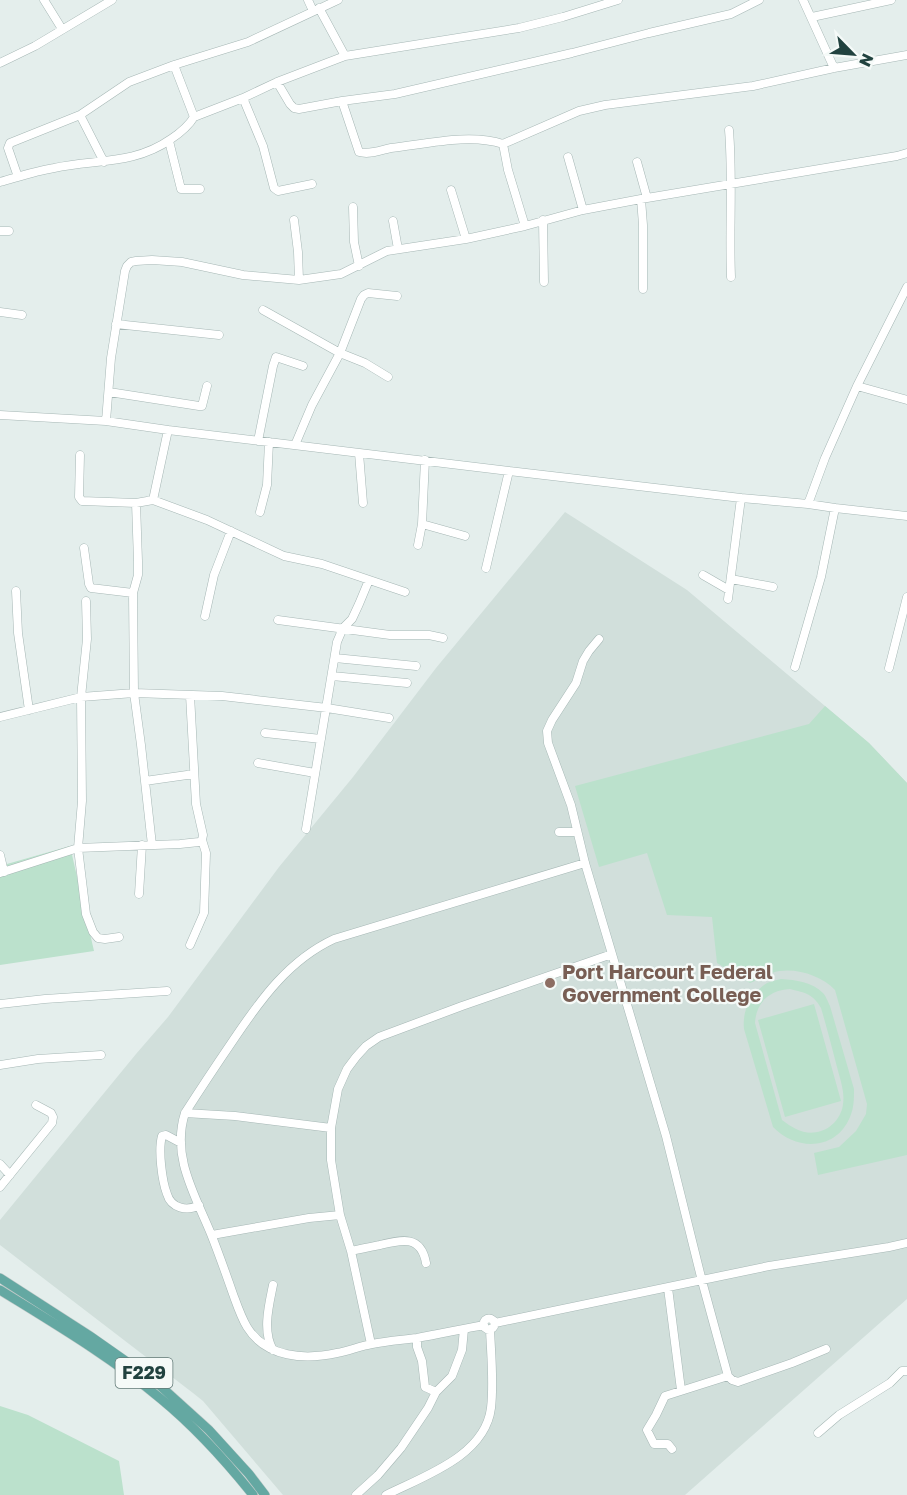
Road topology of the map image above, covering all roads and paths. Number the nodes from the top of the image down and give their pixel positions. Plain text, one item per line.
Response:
1 (44, 0) edge
2 (112, 0) edge
3 (308, 0) edge
4 (338, 0) edge
5 (618, 0) edge
6 (759, 0) edge
7 (803, 0) edge
8 (891, 0) edge
9 (316, 9) junction
10 (812, 17) junction
11 (62, 29) junction
12 (907, 55) edge
13 (345, 56) junction
14 (1, 60) edge
15 (174, 65) junction
16 (834, 68) junction
17 (277, 81) junction
18 (243, 98) junction
19 (342, 100) junction
20 (80, 115) junction
21 (194, 117) junction
22 (729, 130) dead end
23 (169, 141) junction
24 (503, 144) junction
25 (907, 153) edge
26 (568, 157) dead end
27 (104, 162) junction
28 (637, 162) dead end
29 (18, 177) junction
30 (0, 182) edge
31 (312, 184) dead end
32 (731, 185) junction
33 (200, 189) dead end
34 (451, 190) dead end
35 (644, 198) junction
36 (352, 207) dead end
37 (583, 210) junction
38 (294, 220) dead end
39 (543, 220) junction
40 (393, 221) dead end
41 (525, 226) junction
42 (0, 231) edge
43 (9, 231) dead end
44 (466, 239) junction
45 (398, 249) junction
46 (359, 266) junction
47 (731, 277) dead end
48 (299, 280) junction
49 (544, 282) dead end
50 (642, 289) dead end
51 (905, 294) edge
52 (397, 296) dead end
53 (263, 310) dead end
54 (0, 312) edge
55 (22, 315) dead end
56 (116, 324) junction
57 (219, 335) dead end
58 (340, 353) junction
59 (303, 366) dead end
60 (388, 377) dead end
61 (207, 386) dead end
62 (857, 386) junction
63 (109, 392) junction
64 (907, 400) edge
65 (0, 415) edge
66 (106, 421) junction
67 (168, 430) junction
68 (258, 441) junction
69 (269, 442) junction
70 (295, 445) junction
71 (359, 453) junction
72 (80, 455) dead end
73 (425, 460) junction
74 (509, 471) junction
75 (741, 498) junction
76 (153, 500) junction
77 (136, 503) junction
78 (363, 503) dead end
79 (808, 504) junction
80 (835, 508) junction
81 (260, 512) dead end
82 (907, 516) edge
83 (422, 524) junction
84 (231, 531) junction
85 (465, 536) dead end
86 (418, 545) dead end
87 (84, 548) dead end
88 (486, 568) dead end
89 (703, 575) dead end
90 (731, 579) junction
91 (369, 580) junction
92 (773, 587) dead end
93 (729, 590) junction
94 (16, 591) dead end
95 (405, 592) dead end
96 (133, 593) junction
97 (907, 597) edge
98 (728, 599) dead end
99 (86, 601) dead end
100 (205, 616) dead end
101 (278, 620) dead end
102 (343, 628) junction
103 (443, 638) dead end
104 (599, 639) dead end
105 (335, 658) junction
106 (416, 666) dead end
107 (795, 667) dead end
108 (889, 668) dead end
109 (332, 676) junction
110 (407, 683) dead end
111 (134, 693) junction
112 (190, 694) junction
113 (81, 697) junction
114 (327, 708) junction
115 (29, 710) junction
116 (0, 717) edge
117 (389, 718) dead end
118 (265, 733) dead end
119 (321, 739) junction
120 (258, 763) dead end
121 (315, 773) junction
122 (194, 774) junction
123 (145, 781) junction
124 (306, 830) dead end
125 (577, 831) junction
126 (559, 832) dead end
127 (202, 840) junction
128 (142, 845) junction
129 (152, 845) junction
130 (78, 848) junction
131 (0, 855) edge
132 (585, 863) junction
133 (2, 873) edge
134 (140, 894) dead end
135 (118, 937) dead end
136 (190, 945) dead end
137 (612, 954) junction
138 (167, 991) dead end
139 (0, 1004) edge
140 (101, 1055) dead end
141 (0, 1065) edge
142 (36, 1105) dead end
143 (185, 1113) junction
144 (331, 1128) junction
145 (181, 1143) junction
146 (0, 1164) edge
147 (10, 1175) junction
148 (0, 1187) edge
149 (199, 1205) junction
150 (340, 1215) junction
151 (212, 1235) junction
152 (907, 1243) edge
153 (351, 1251) junction
154 (426, 1263) dead end
155 (0, 1278) edge
156 (702, 1281) junction
157 (273, 1285) dead end
158 (668, 1288) junction
159 (0, 1290) edge
160 (490, 1326) junction
161 (464, 1329) junction
162 (417, 1338) junction
163 (371, 1344) junction
164 (826, 1348) dead end
165 (273, 1350) junction
166 (907, 1371) edge
167 (728, 1376) junction
168 (681, 1390) junction
169 (436, 1392) junction
170 (818, 1433) dead end
171 (672, 1449) dead end
172 (254, 1495) edge
173 (265, 1495) edge
174 (356, 1495) edge
175 (386, 1495) edge

1 - 11 street
2 - 11 street
3 - 9 street
4 - 9 street
5 - 13 street
6 - 19 street
7 - 10 street
8 - 10 street
9 - 13 street
9 - 15 street
10 - 16 street
11 - 14 street
12 - 16 street
13 - 17 street
15 - 20 street
15 - 21 street
16 - 24 street
17 - 18 street
17 - 19 street
18 - 21 street
18 - 31 street
19 - 24 street
20 - 27 street
20 - 29 street
21 - 23 street
22 - 32 street
23 - 27 street
23 - 33 street
24 - 41 street
25 - 32 street
26 - 37 street
27 - 29 street
28 - 35 street
29 - 30 street
32 - 35 street
32 - 47 street
34 - 44 street
35 - 37 street
35 - 50 street
36 - 46 street
37 - 39 street
38 - 48 street
39 - 41 street
39 - 49 street
40 - 45 street
41 - 44 street
42 - 43 street
44 - 45 street
45 - 46 street
46 - 48 street
48 - 56 street
51 - 62 street
52 - 58 street
53 - 58 street
54 - 55 street
56 - 57 street
56 - 63 street
58 - 60 street
58 - 70 street
59 - 68 street
61 - 63 street
62 - 64 street
62 - 79 street
63 - 66 street
65 - 66 street
66 - 67 street
67 - 68 street
67 - 76 street
68 - 69 street
69 - 70 street
69 - 81 street
70 - 71 street
71 - 73 street
71 - 78 street
72 - 77 street
73 - 74 street
73 - 83 street
74 - 75 street
74 - 88 street
75 - 79 street
75 - 90 street
76 - 77 street
76 - 84 street
77 - 96 street
79 - 80 street
80 - 82 street
80 - 107 street
83 - 85 street
83 - 86 street
84 - 91 street
84 - 100 street
87 - 96 street
89 - 93 street
90 - 92 street
90 - 93 street
91 - 95 street
91 - 102 street
93 - 98 street
94 - 115 street
96 - 111 street
97 - 108 street
99 - 113 street
101 - 102 street
102 - 103 street
102 - 105 street
104 - 125 street
105 - 106 street
105 - 109 street
109 - 110 street
109 - 114 street
111 - 112 street
111 - 113 street
111 - 123 street
112 - 114 street
112 - 122 street
113 - 115 street
113 - 130 street
114 - 117 street
114 - 119 street
115 - 116 street
118 - 119 street
119 - 121 street
120 - 121 street
121 - 124 street
122 - 123 street
122 - 127 street
123 - 129 street
125 - 126 street
125 - 132 street
127 - 129 street
127 - 136 street
128 - 129 street
128 - 130 street
128 - 134 street
130 - 133 street
130 - 135 street
131 - 133 street
132 - 137 street
132 - 143 street
137 - 144 street
137 - 156 street
138 - 139 street
140 - 141 street
142 - 147 street
143 - 144 street
143 - 145 street
144 - 150 street
145 - 149 street
145 - 149 street
146 - 147 street
147 - 148 street
149 - 151 street
150 - 151 street
150 - 153 street
151 - 165 street
152 - 156 street
153 - 154 street
153 - 163 street
155 - 173 main road, F229
156 - 158 street
156 - 167 street
157 - 165 street
158 - 160 street
158 - 168 street
159 - 172 main road, F229
160 - 161 street
160 - 175 street
161 - 162 street
161 - 169 street
162 - 163 street
162 - 169 street
163 - 165 street
164 - 167 street
166 - 170 street
167 - 168 street
168 - 171 street
169 - 174 street

